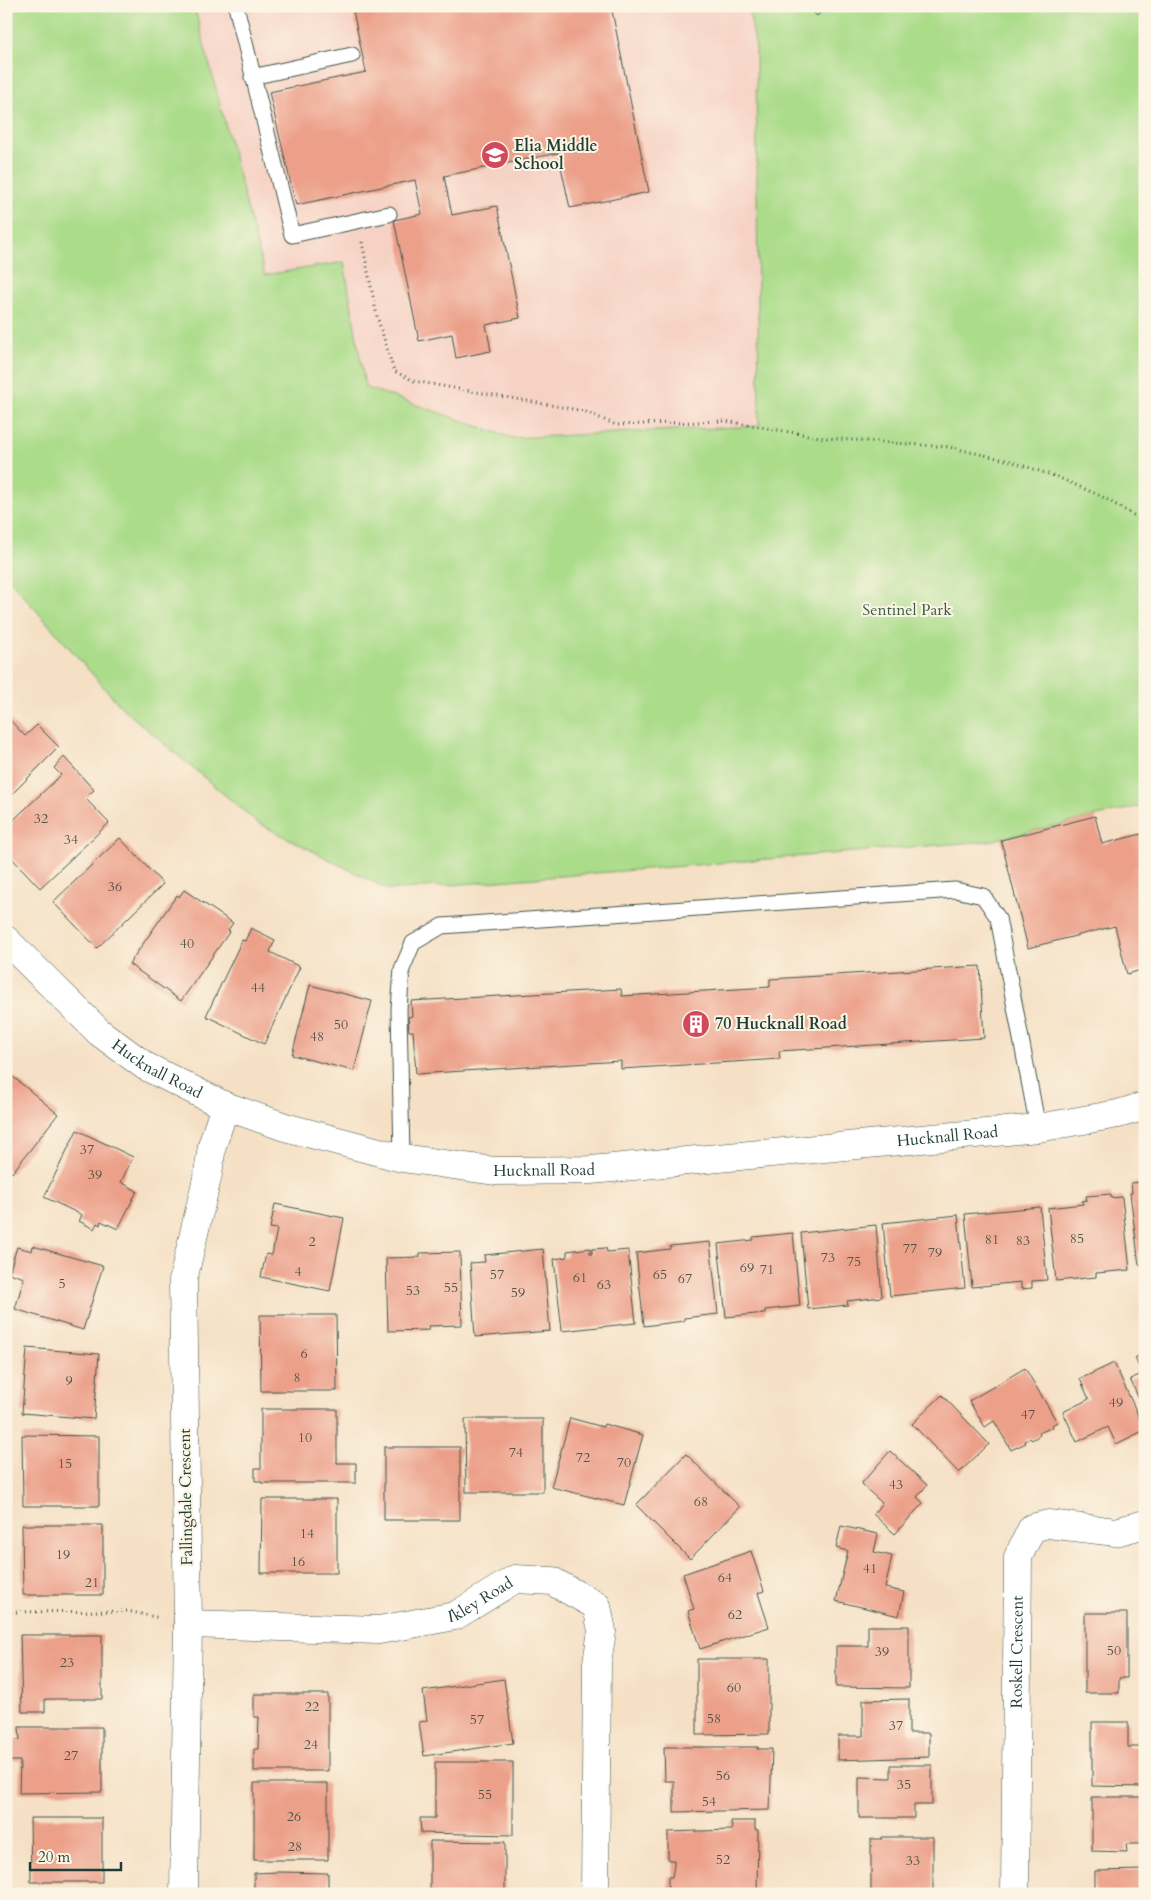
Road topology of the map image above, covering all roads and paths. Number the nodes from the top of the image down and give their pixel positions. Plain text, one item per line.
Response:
1 (236, 6) edge
2 (352, 55) dead end
3 (252, 77) junction
4 (389, 214) dead end
5 (358, 221) junction
6 (1145, 522) edge
7 (6, 940) edge
8 (225, 1106) junction
9 (1145, 1106) edge
10 (1038, 1128) junction
11 (402, 1158) junction
12 (1145, 1524) edge
13 (6, 1612) edge
14 (188, 1624) junction
15 (184, 1894) edge
16 (595, 1894) edge
17 (1015, 1894) edge

1 - 3 lane
2 - 3 lane
3 - 5 lane
4 - 5 lane
5 - 6 path
7 - 8 street, Hucknall Road
8 - 11 street, Hucknall Road
8 - 14 street, Fallingdale Crescent
9 - 10 street, Hucknall Road
10 - 11 street, Hucknall Road
10 - 11 lane
12 - 17 street, Roskell Crescent
13 - 14 path
14 - 15 street, Fallingdale Crescent
14 - 16 street, Ikley Road

